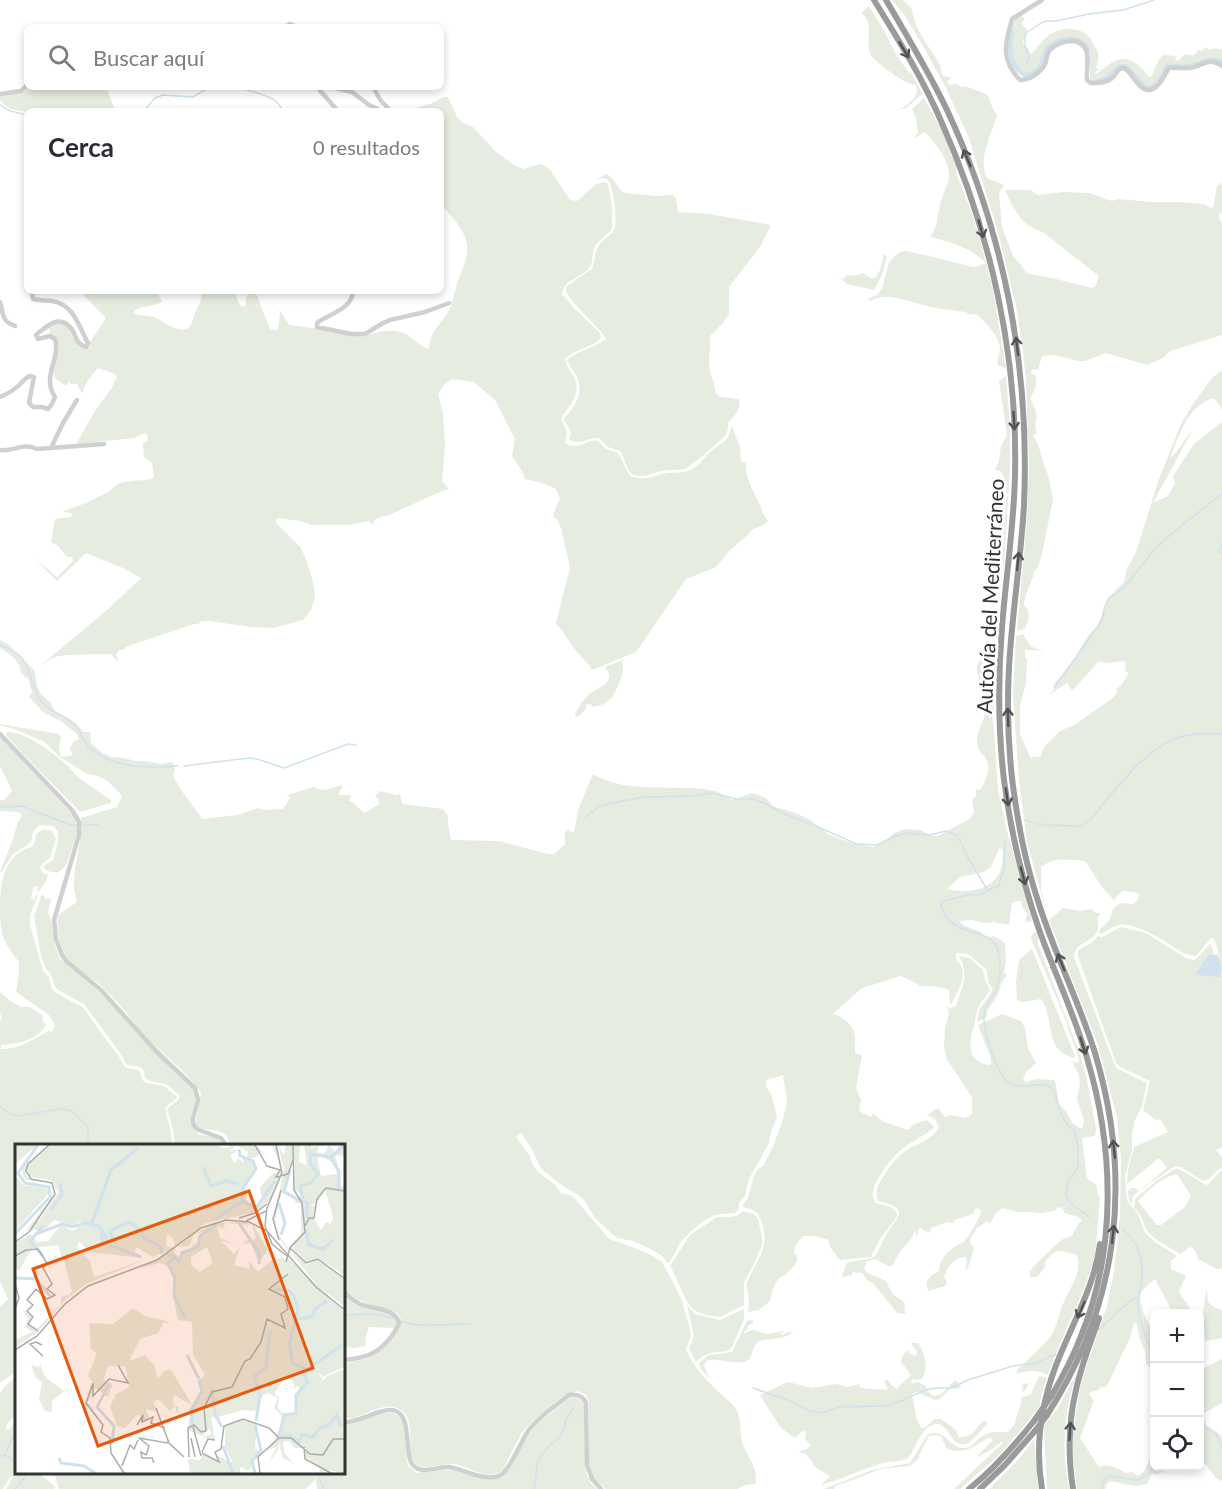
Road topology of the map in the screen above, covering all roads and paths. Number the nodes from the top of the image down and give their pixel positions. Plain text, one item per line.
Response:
1 (874, 0) edge
2 (886, 0) edge
3 (1042, 0) edge
4 (1222, 66) edge
5 (24, 88) edge
6 (320, 90) edge
7 (344, 90) edge
8 (375, 90) edge
9 (0, 94) edge
10 (335, 108) edge
11 (376, 108) edge
12 (388, 108) edge
13 (33, 294) edge
14 (354, 294) edge
15 (0, 302) edge
16 (449, 303) dead end
17 (15, 326) dead end
18 (0, 397) edge
19 (77, 400) dead end
20 (104, 444) dead end
21 (51, 448) junction
22 (0, 450) edge
23 (0, 734) edge
24 (225, 1144) edge
25 (1101, 1255) junction
26 (1107, 1277) junction
27 (345, 1292) edge
28 (345, 1360) edge
29 (345, 1422) edge
30 (601, 1489) edge
31 (969, 1489) edge
32 (980, 1489) edge
33 (1042, 1489) edge
34 (1073, 1489) edge

1 -> 25 highway, Autovía del Mediterráneo
26 -> 2 highway, Autovía del Mediterráneo
3 - 4 street
5 - 9 street
6 - 10 street
7 - 11 street
8 - 12 street
13 - 18 street
14 - 16 street
15 - 17 street
19 - 21 street
20 - 21 street
21 - 22 street
23 - 24 street
25 - 31 highway, bridge
25 -> 33 highway
26 - 32 highway, Autovía del Mediterráneo, bridge
34 -> 26 highway
27 - 28 street
29 - 30 street

